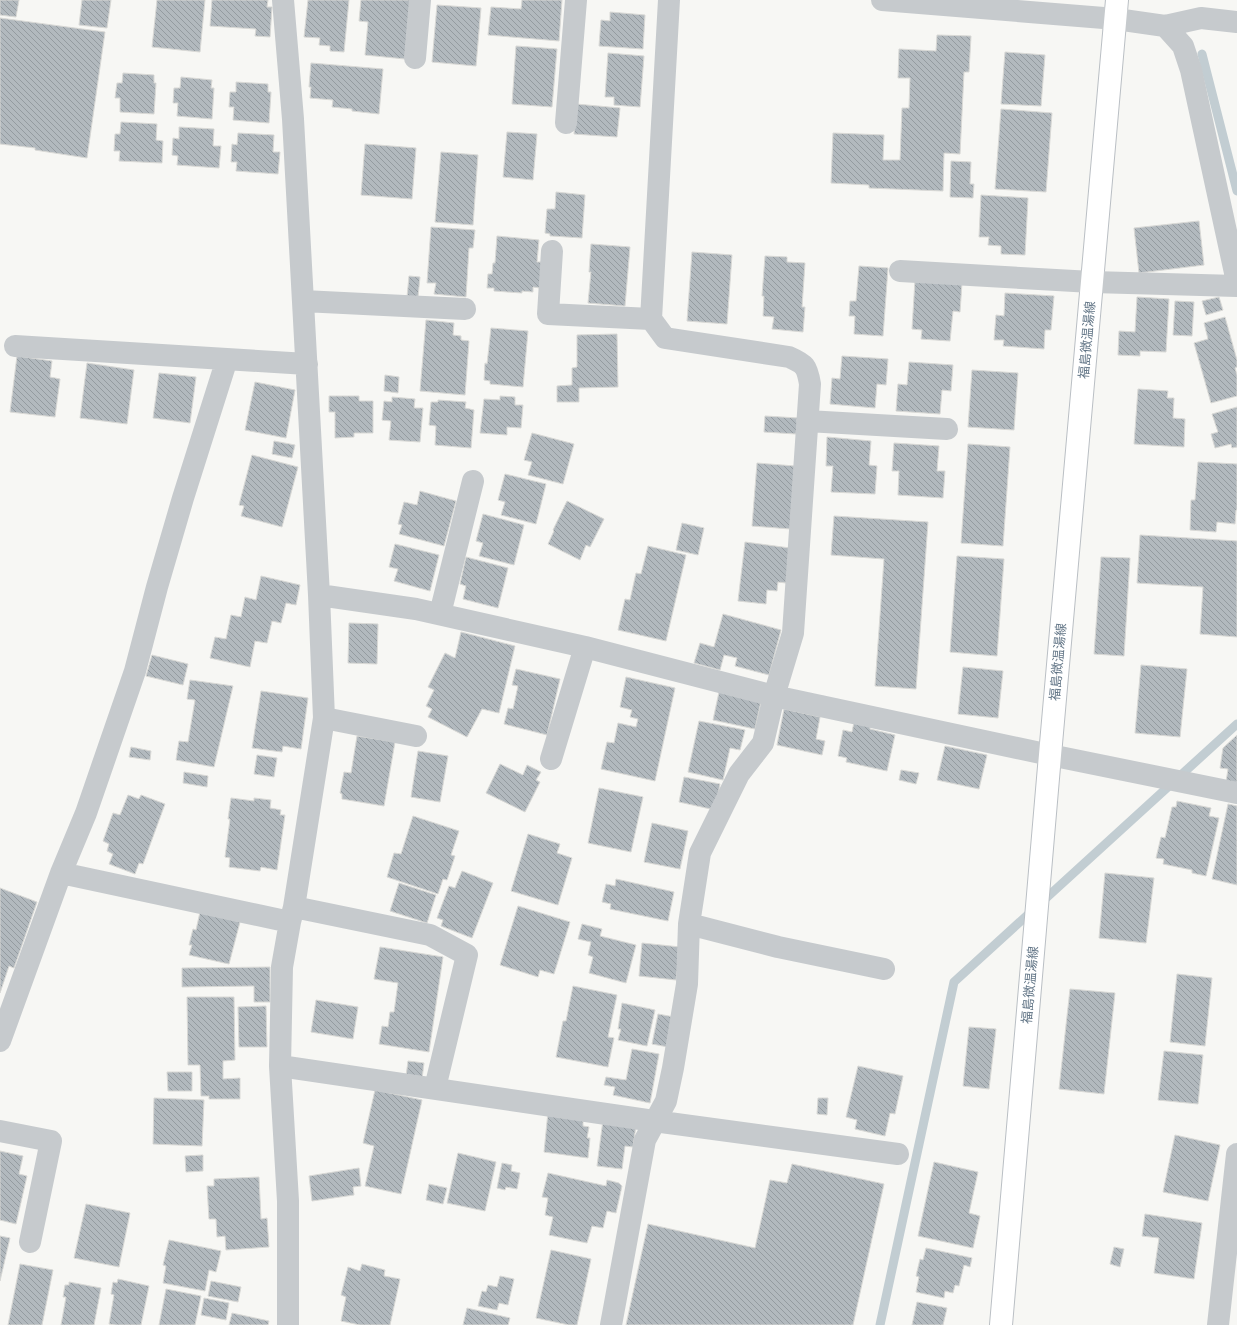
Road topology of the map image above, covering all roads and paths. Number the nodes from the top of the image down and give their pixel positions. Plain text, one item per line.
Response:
1 (282, 0) edge
2 (420, 0) edge
3 (576, 0) edge
4 (669, 0) edge
5 (882, 0) edge
6 (1117, 10) edge
7 (1237, 22) edge
8 (1165, 26) junction
9 (415, 58) dead end
10 (566, 123) dead end
11 (552, 251) dead end
12 (900, 271) dead end
13 (1092, 282) junction
14 (1237, 282) edge
15 (1237, 286) edge
16 (303, 301) junction
17 (465, 309) dead end
18 (651, 319) junction
19 (16, 346) dead end
20 (227, 359) junction
21 (307, 364) junction
22 (807, 420) junction
23 (947, 429) dead end
24 (473, 481) dead end
25 (319, 595) junction
26 (440, 614) junction
27 (585, 648) junction
28 (774, 696) junction
29 (324, 718) junction
30 (416, 736) dead end
31 (1050, 755) junction
32 (551, 759) dead end
33 (1237, 793) edge
34 (61, 873) junction
35 (292, 915) junction
36 (689, 924) junction
37 (884, 969) dead end
38 (0, 1041) edge
39 (280, 1066) junction
40 (435, 1088) junction
41 (654, 1121) junction
42 (0, 1130) edge
43 (898, 1154) dead end
44 (1237, 1154) edge
45 (30, 1242) dead end
46 (288, 1325) edge
47 (611, 1325) edge
48 (1001, 1325) edge
49 (1218, 1325) edge

1 - 16 street
2 - 9 street
3 - 10 street
4 - 18 street
5 - 6 street
6 - 8 street
6 - 13 main road, 福島微温湯線
7 - 8 street
8 - 14 street
11 - 18 street
12 - 13 street
13 - 15 street
13 - 31 main road, 福島微温湯線
16 - 17 street
16 - 21 street
18 - 22 street
19 - 20 street
20 - 21 street
20 - 34 street
21 - 25 street
22 - 23 street
22 - 28 street
24 - 26 street
25 - 26 street
25 - 29 street
26 - 27 street
27 - 28 street
27 - 32 street
28 - 31 street
28 - 36 street
29 - 30 street
29 - 35 street
31 - 33 street
31 - 48 main road, 福島微温湯線
34 - 35 street
34 - 38 street
35 - 39 street
35 - 40 street
36 - 37 street
36 - 41 street
39 - 40 street
39 - 46 street
40 - 41 street
41 - 43 street
41 - 47 street
42 - 45 street
44 - 49 street

